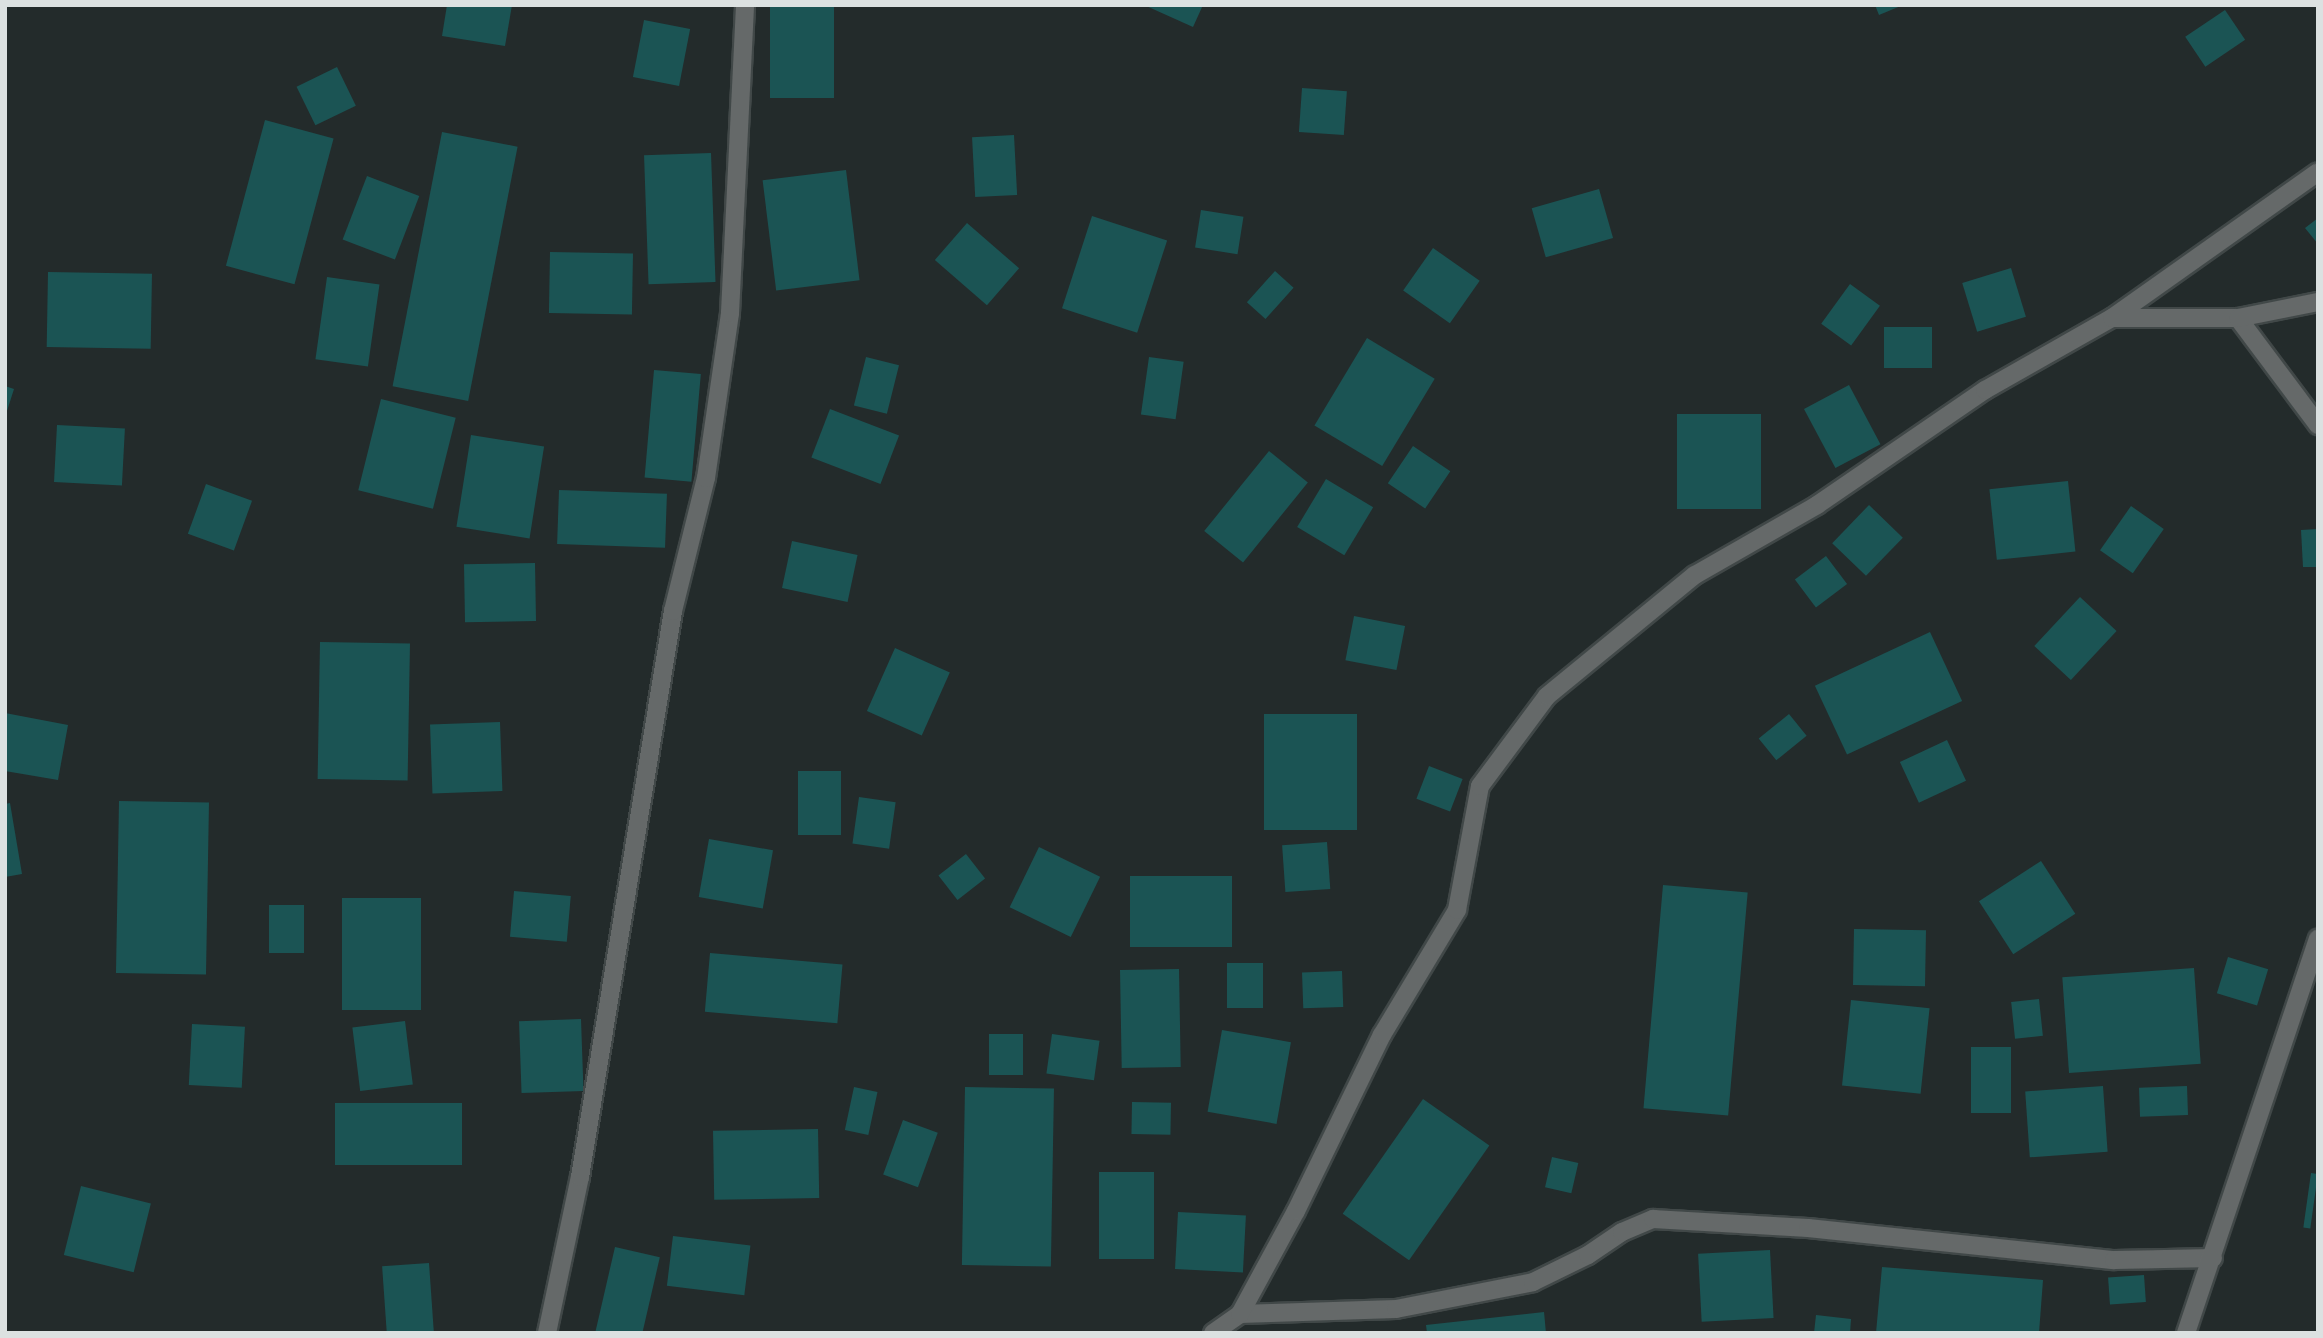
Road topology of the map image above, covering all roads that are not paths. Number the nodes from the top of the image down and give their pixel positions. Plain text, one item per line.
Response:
1 (745, 5) edge
2 (2318, 172) edge
3 (2318, 302) edge
4 (2112, 318) junction
5 (2238, 318) junction
6 (2318, 425) edge
7 (2318, 939) edge
8 (2213, 1258) junction
9 (1240, 1314) junction
10 (547, 1333) edge
11 (1213, 1333) edge
12 (2186, 1333) edge

1 - 10 street
2 - 4 street
3 - 5 street
4 - 5 street
4 - 9 street
5 - 6 street
7 - 8 street
8 - 9 street
8 - 12 street
9 - 11 street

